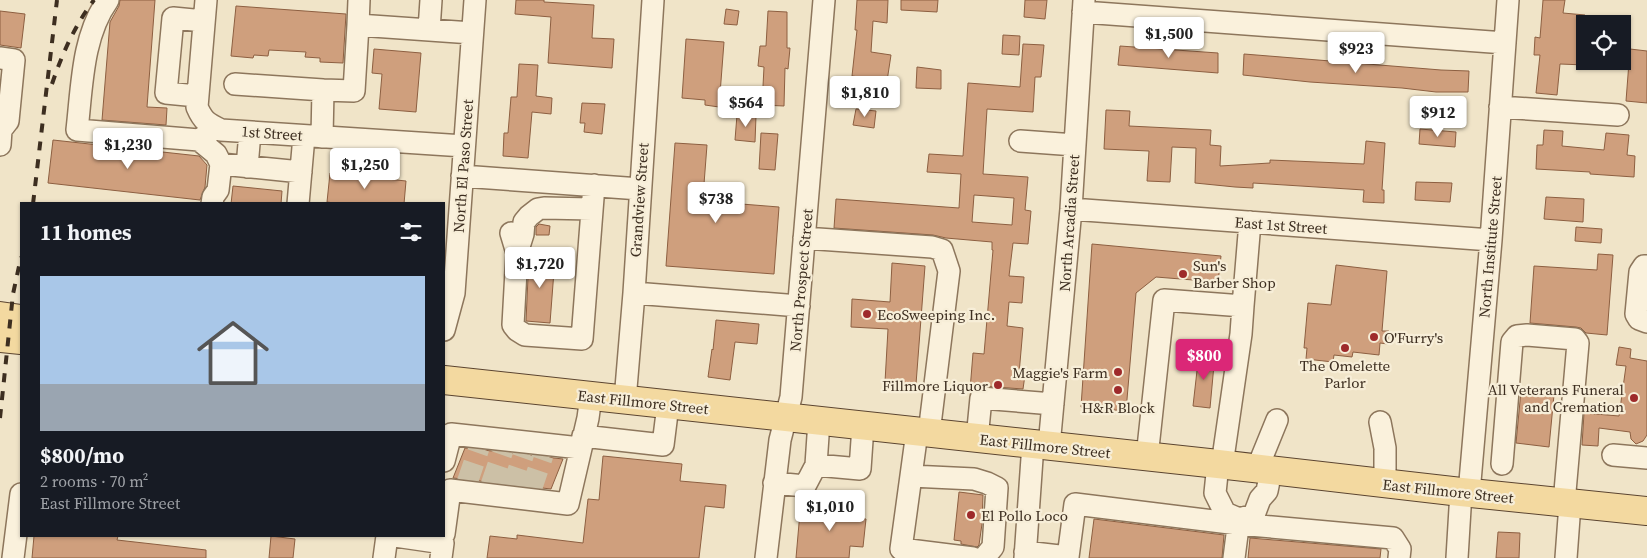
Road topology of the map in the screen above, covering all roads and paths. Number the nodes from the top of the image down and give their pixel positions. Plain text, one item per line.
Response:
1 (108, 0) edge
2 (359, 0) edge
3 (431, 0) edge
4 (475, 0) edge
5 (653, 0) edge
6 (824, 0) edge
7 (1508, 0) edge
8 (1084, 6) edge
9 (205, 10) edge
10 (358, 25) junction
11 (428, 30) junction
12 (472, 33) junction
13 (1505, 43) junction
14 (0, 58) edge
15 (235, 84) dead end
16 (323, 90) junction
17 (198, 96) junction
18 (1500, 107) junction
19 (1618, 115) dead end
20 (4, 120) edge
21 (206, 129) junction
22 (250, 132) junction
23 (313, 136) junction
24 (1020, 141) dead end
25 (0, 144) edge
26 (1075, 145) junction
27 (464, 146) junction
28 (221, 164) junction
29 (248, 167) junction
30 (301, 172) junction
31 (462, 176) junction
32 (640, 188) junction
33 (593, 198) junction
34 (218, 199) edge
35 (298, 202) edge
36 (1071, 209) junction
37 (1250, 222) junction
38 (513, 236) junction
39 (804, 238) junction
40 (1491, 240) junction
41 (450, 250) edge
42 (1647, 266) edge
43 (634, 294) junction
44 (798, 306) junction
45 (1243, 306) junction
46 (0, 316) edge
47 (20, 319) edge
48 (1647, 322) edge
49 (445, 326) edge
50 (0, 338) edge
51 (20, 340) edge
52 (1482, 340) junction
53 (1512, 342) junction
54 (445, 380) edge
55 (591, 396) junction
56 (625, 400) junction
57 (1053, 404) junction
58 (668, 405) junction
59 (1476, 412) junction
60 (1506, 415) junction
61 (786, 418) junction
62 (1277, 420) dead end
63 (820, 421) junction
64 (1380, 422) dead end
65 (863, 426) junction
66 (923, 433) junction
67 (977, 438) junction
68 (582, 442) junction
69 (1041, 445) junction
70 (1613, 455) dead end
71 (445, 457) edge
72 (1147, 457) junction
73 (1647, 458) edge
74 (816, 464) junction
75 (1502, 464) dead end
76 (1220, 465) junction
77 (1264, 470) junction
78 (911, 476) junction
79 (774, 483) junction
80 (1385, 484) junction
81 (456, 488) edge
82 (1465, 493) junction
83 (20, 502) edge
84 (1567, 503) junction
85 (1647, 511) edge
86 (1239, 521) junction
87 (445, 535) edge
88 (387, 537) edge
89 (402, 537) edge
90 (443, 543) edge
91 (1025, 555) edge
92 (1068, 557) edge
93 (13, 558) edge
94 (384, 558) edge
95 (766, 558) edge
96 (973, 558) edge
97 (984, 558) edge
98 (1234, 558) edge
99 (1399, 558) edge
100 (1457, 558) edge
101 (1566, 558) edge

1 - 21 street, 1st Street
2 - 10 street
3 - 11 street
4 - 12 street, North El Paso Street
5 - 32 street, Grandview Street
6 - 39 street, North Prospect Street
7 - 13 street, North Institute Street
8 - 13 street
8 - 26 street, North Arcadia Street
9 - 17 street
9 - 17 street
10 - 11 street
10 - 16 street
11 - 12 street
12 - 27 street, North El Paso Street
13 - 18 street, North Institute Street
14 - 20 street
15 - 16 street
16 - 23 street
17 - 21 street
18 - 19 street
18 - 40 street, North Institute Street
20 - 25 street
21 - 22 street, 1st Street
21 - 28 street
22 - 23 street, 1st Street
22 - 29 street
23 - 27 street, 1st Street
23 - 30 street
24 - 26 street
26 - 36 street, North Arcadia Street
27 - 31 street, North El Paso Street
28 - 29 street
28 - 34 street
29 - 30 street
30 - 35 street
31 - 33 street
31 - 41 street, North El Paso Street
32 - 33 street
32 - 43 street, Grandview Street
33 - 38 street
33 - 38 street
33 - 38 street
36 - 37 street, East 1st Street
36 - 57 street, North Arcadia Street
37 - 40 street, East 1st Street
37 - 45 street
39 - 44 street, North Prospect Street
39 - 66 street
40 - 52 street, North Institute Street
41 - 49 street, North El Paso Street
42 - 48 street
43 - 44 street
43 - 56 street, Grandview Street
44 - 61 street, North Prospect Street
45 - 72 street
45 - 76 street
46 - 47 main road
50 - 51 main road
52 - 53 street
52 - 59 street, North Institute Street
53 - 60 street
53 - 84 street
54 - 55 main road, East Fillmore Street
55 - 56 main road, East Fillmore Street
55 - 68 street
56 - 58 main road, East Fillmore Street
57 - 67 street
57 - 69 street, North Arcadia Street
58 - 61 main road, East Fillmore Street
58 - 68 street
59 - 60 street
59 - 82 street, North Institute Street
60 - 75 street
61 - 63 main road, East Fillmore Street
61 - 79 street, North Prospect Street
62 - 77 street
63 - 65 main road, East Fillmore Street
63 - 74 street
64 - 80 street
65 - 66 main road, East Fillmore Street
65 - 74 street
66 - 67 main road, East Fillmore Street
66 - 78 street
67 - 69 main road, East Fillmore Street
68 - 71 street
68 - 81 street
69 - 72 main road, East Fillmore Street
69 - 91 street, North Arcadia Street
70 - 73 street
72 - 76 main road, East Fillmore Street
74 - 79 street
76 - 77 main road, East Fillmore Street
76 - 86 street
77 - 80 main road, East Fillmore Street
77 - 86 street
78 - 96 street
78 - 97 street
79 - 95 street, North Prospect Street
80 - 82 main road, East Fillmore Street
81 - 87 street
82 - 84 main road, East Fillmore Street
82 - 100 street, North Institute Street
83 - 93 street
84 - 85 main road, East Fillmore Street
84 - 101 street
86 - 92 street
86 - 98 street
86 - 99 street
88 - 94 street
89 - 90 street
91 - 92 street

